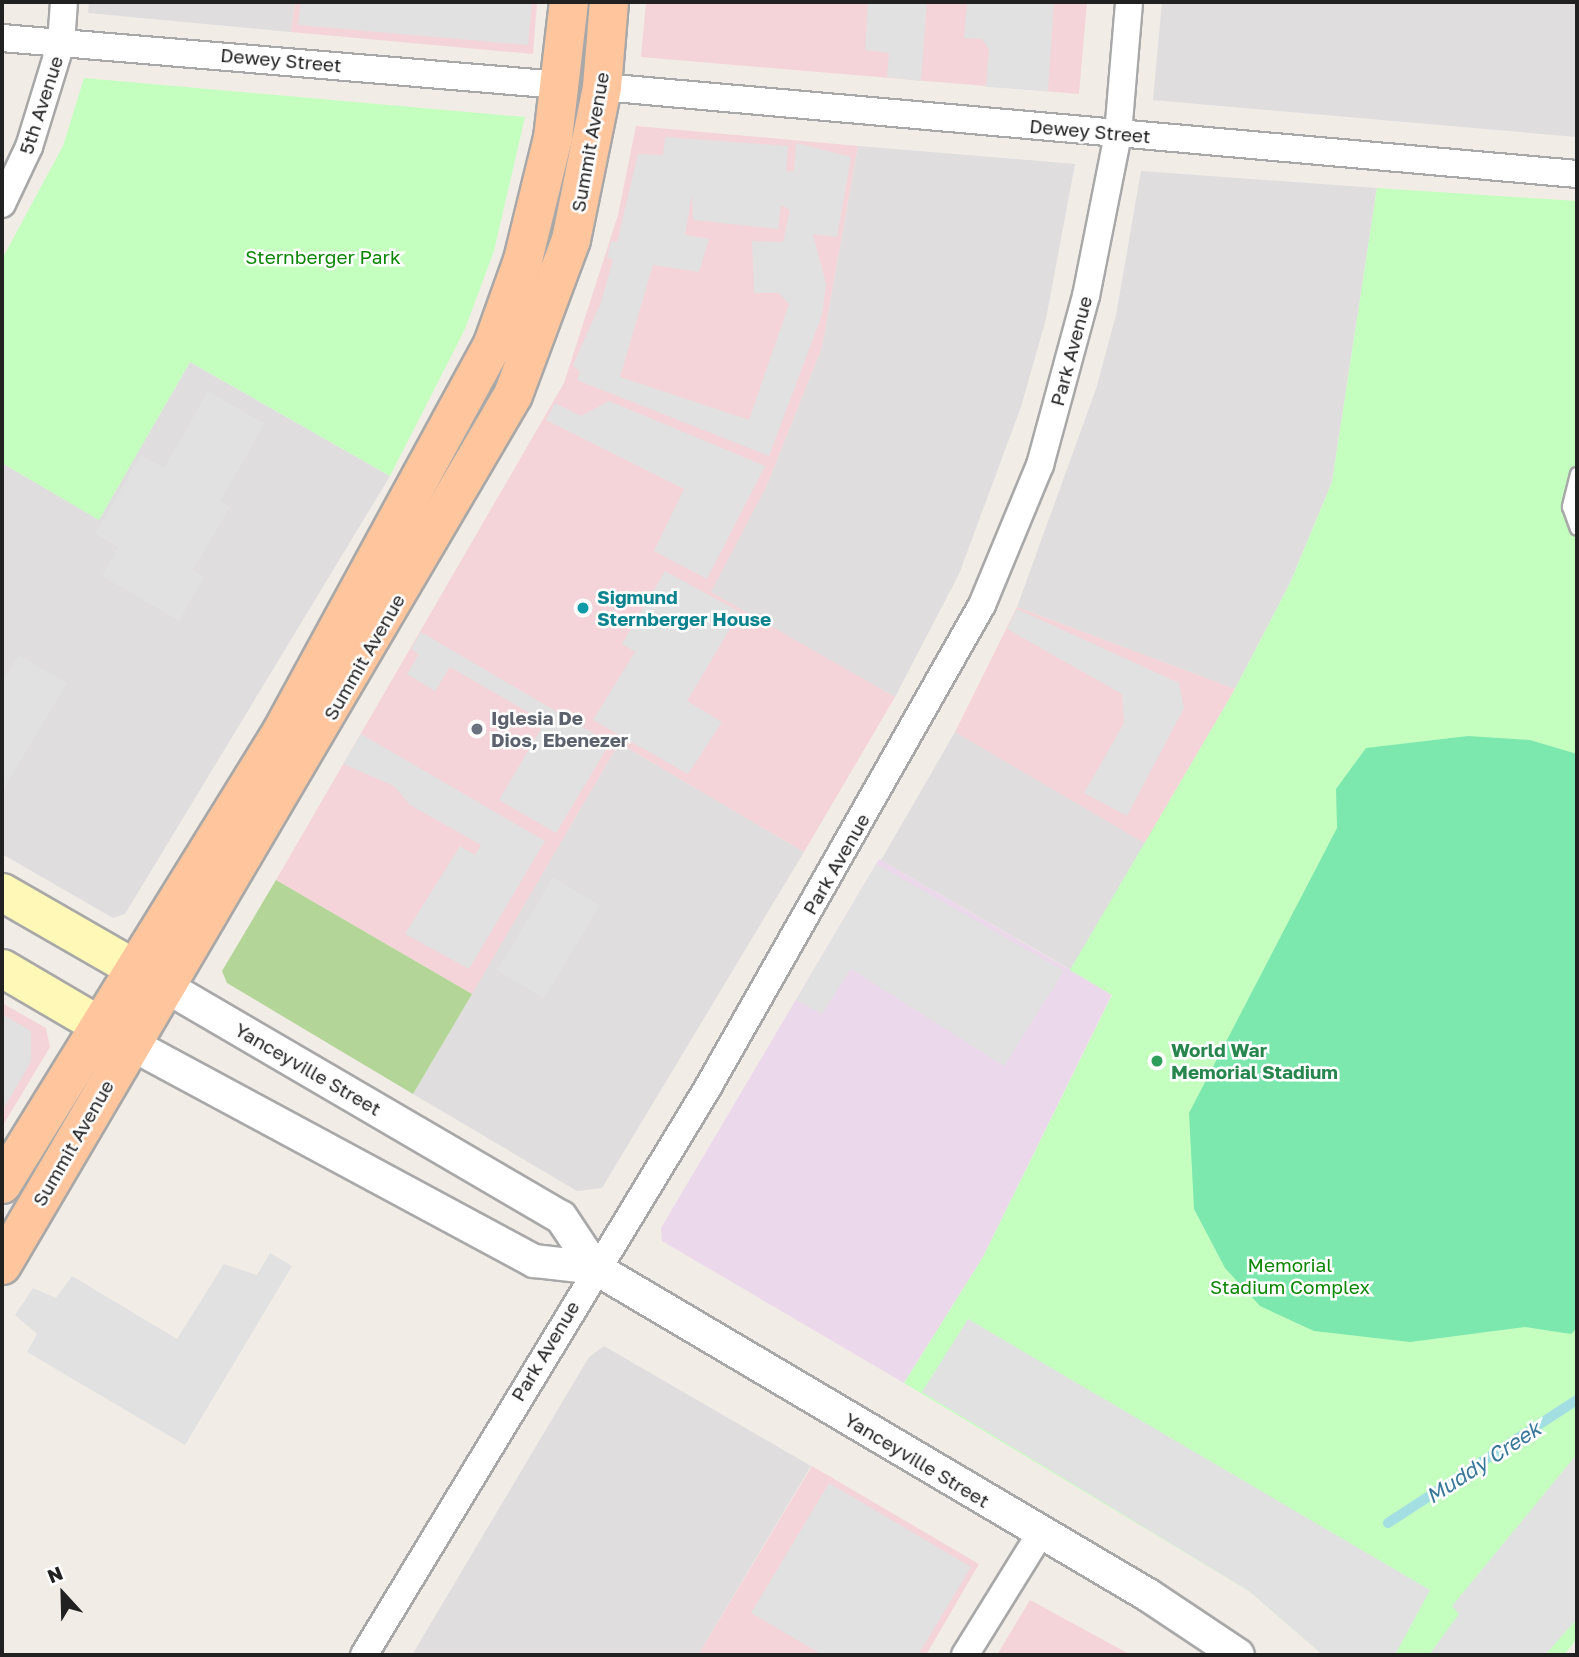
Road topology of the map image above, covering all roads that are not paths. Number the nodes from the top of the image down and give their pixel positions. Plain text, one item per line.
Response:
1 (64, 2) edge
2 (569, 2) edge
3 (609, 2) edge
4 (1129, 2) edge
5 (2, 38) edge
6 (61, 43) junction
7 (559, 85) junction
8 (602, 87) junction
9 (1118, 134) junction
10 (1577, 174) edge
11 (2, 204) edge
12 (1577, 474) edge
13 (1577, 529) edge
14 (2, 892) edge
15 (2, 968) edge
16 (133, 968) junction
17 (165, 986) junction
18 (97, 1023) junction
19 (131, 1044) junction
20 (2, 1184) edge
21 (2, 1265) edge
22 (595, 1268) junction
23 (1040, 1534) junction
24 (364, 1655) edge
25 (965, 1655) edge
26 (1238, 1655) edge

1 - 6 street, 5th Avenue
2 - 7 main road, Summit Avenue
3 - 8 main road, Summit Avenue
4 - 9 street, Park Avenue
5 - 6 street, Dewey Street
6 - 7 street, Dewey Street
6 - 11 street, 5th Avenue
7 - 16 main road, Summit Avenue
8 - 9 street, Dewey Street
8 - 17 main road, Summit Avenue
9 - 10 street, Dewey Street
9 - 22 street, Park Avenue
12 - 13 lane
14 - 16 main road, Yanceyville Street
15 - 18 main road, Yanceyville Street
16 - 17 main road, Yanceyville Street
16 - 18 main road, Summit Avenue
17 - 19 main road, Summit Avenue
17 - 22 street, Yanceyville Street
18 - 19 main road, Yanceyville Street
18 - 20 main road, Summit Avenue
19 - 21 main road, Summit Avenue
19 - 22 street, Yanceyville Street
22 - 23 street, Yanceyville Street
22 - 24 street, Park Avenue
23 - 25 street
23 - 26 street, Yanceyville Street

